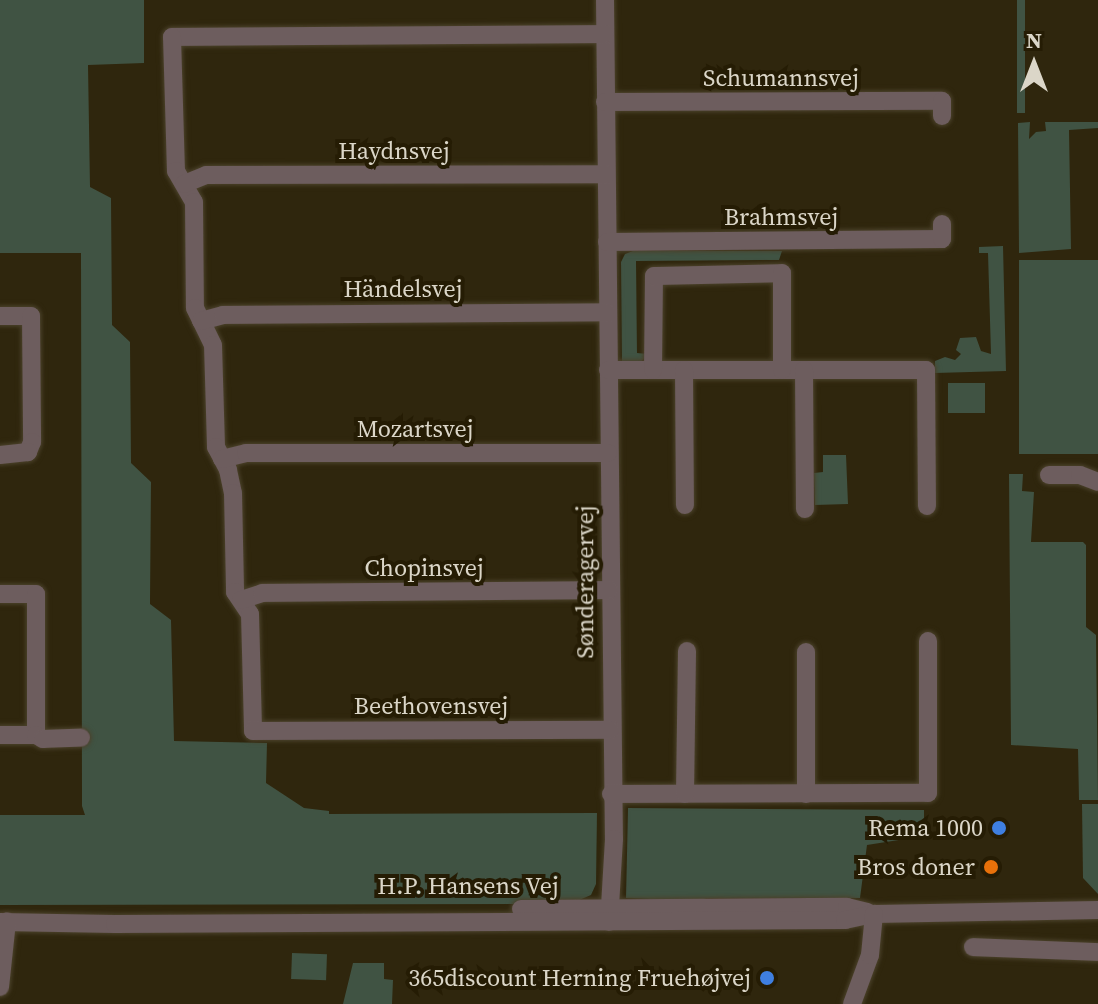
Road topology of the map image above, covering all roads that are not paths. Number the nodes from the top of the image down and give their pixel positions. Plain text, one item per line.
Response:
1 (605, 0) edge
2 (605, 34) junction
3 (605, 102) junction
4 (942, 116) dead end
5 (606, 174) junction
6 (184, 184) junction
7 (942, 224) dead end
8 (607, 242) junction
9 (607, 312) junction
10 (0, 316) edge
11 (201, 321) junction
12 (608, 370) junction
13 (653, 370) junction
14 (684, 370) junction
15 (782, 370) junction
16 (804, 370) junction
17 (608, 453) junction
18 (0, 455) edge
19 (222, 459) junction
20 (1049, 475) dead end
21 (1098, 482) edge
22 (685, 505) dead end
23 (927, 506) dead end
24 (805, 509) dead end
25 (609, 590) junction
26 (0, 594) edge
27 (241, 600) junction
28 (928, 641) dead end
29 (687, 651) dead end
30 (806, 652) dead end
31 (610, 730) junction
32 (0, 735) edge
33 (36, 735) junction
34 (81, 738) dead end
35 (611, 794) junction
36 (685, 794) junction
37 (806, 794) junction
38 (1092, 911) edge
39 (874, 914) junction
40 (609, 915) junction
41 (4, 921) edge
42 (973, 947) dead end
43 (1098, 952) edge
44 (0, 987) edge
45 (852, 1004) edge

1 - 2 street, Sønderagervej
2 - 3 street, Sønderagervej
2 - 6 street
3 - 4 street, Schumannsvej
3 - 5 street, Sønderagervej
5 - 6 street, Haydnsvej
5 - 8 street, Sønderagervej
6 - 11 street
7 - 8 street, Brahmsvej
8 - 9 street, Sønderagervej
9 - 11 street, Händelsvej
9 - 12 street, Sønderagervej
10 - 18 street
11 - 19 street
12 - 13 street
12 - 17 street, Sønderagervej
13 - 14 street
13 - 15 street
14 - 15 street
14 - 22 street
15 - 16 street
16 - 23 street
16 - 24 street
17 - 19 street, Mozartsvej
17 - 25 street, Sønderagervej
19 - 27 street
20 - 21 street
25 - 27 street, Chopinsvej
25 - 31 street, Sønderagervej
26 - 33 street
27 - 31 street, Beethovensvej
28 - 37 street
29 - 36 street
30 - 37 street
31 - 35 street, Sønderagervej
32 - 33 street
33 - 34 street
35 - 36 street
35 - 40 street, Sønderagervej
36 - 37 street
38 - 39 street, H.P. Hansens Vej
39 - 40 street, H.P. Hansens Vej
39 - 45 street
40 - 41 street, H.P. Hansens Vej
41 - 44 street
42 - 43 street

